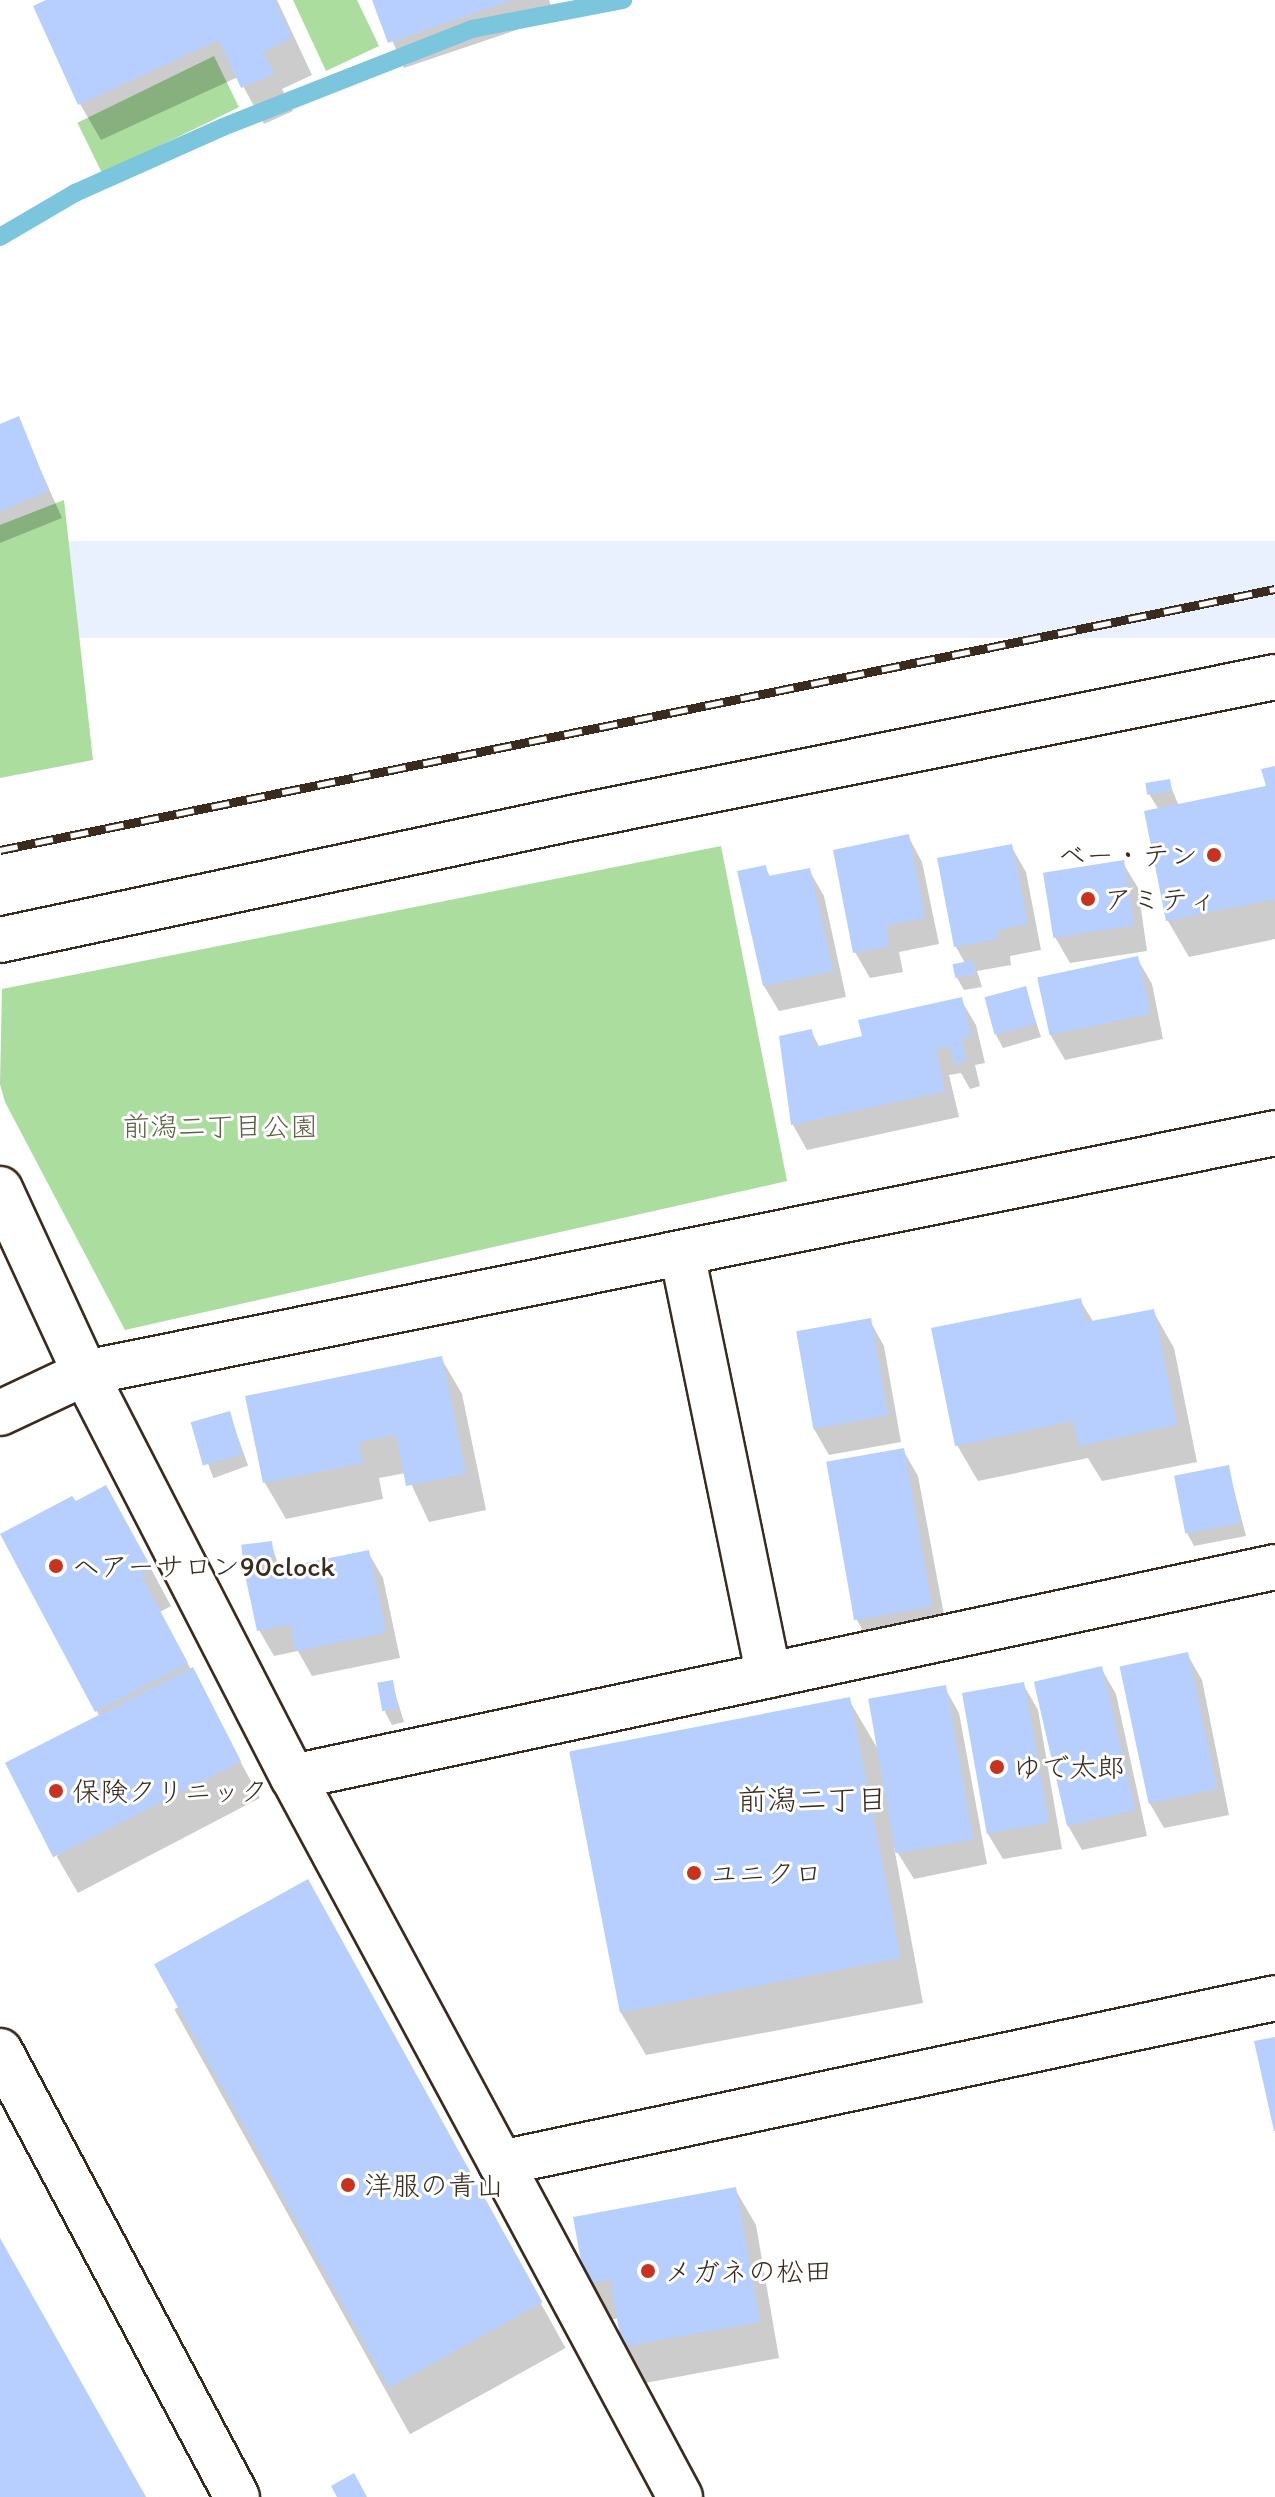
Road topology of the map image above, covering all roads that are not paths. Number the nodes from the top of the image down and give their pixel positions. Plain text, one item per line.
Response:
1 (1275, 677) edge
2 (0, 940) edge
3 (1275, 1133) edge
4 (0, 1189) edge
5 (682, 1253) junction
6 (85, 1373) junction
7 (0, 1413) edge
8 (1275, 1567) edge
9 (769, 1675) junction
10 (293, 1777) junction
11 (1275, 1998) edge
12 (0, 2051) edge
13 (501, 2163) junction
14 (237, 2497) edge
15 (680, 2497) edge

1 - 2 street
3 - 5 street
4 - 6 street
5 - 6 street
5 - 9 street
6 - 7 street
6 - 10 street
8 - 9 street
9 - 10 street
10 - 13 street
11 - 13 street
12 - 14 street
13 - 15 street

